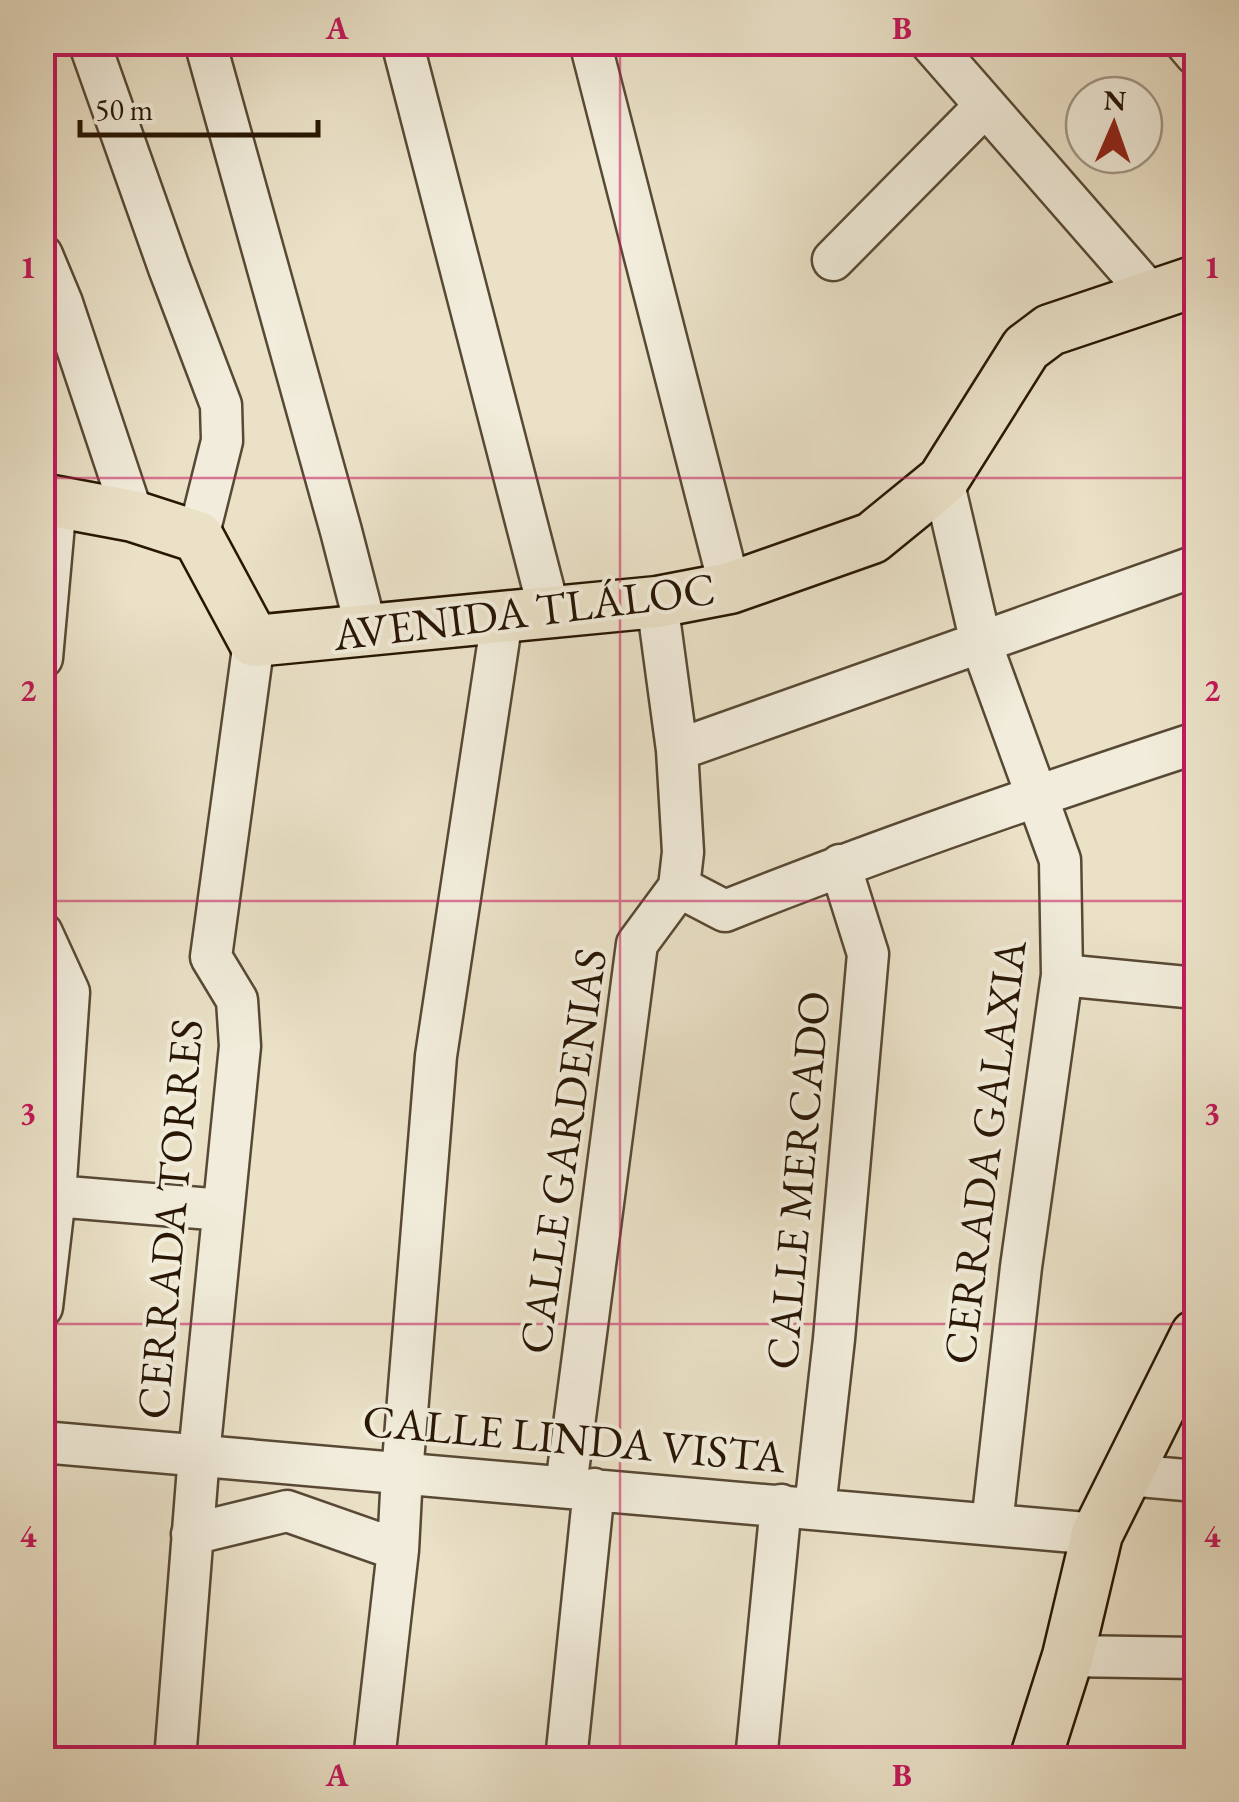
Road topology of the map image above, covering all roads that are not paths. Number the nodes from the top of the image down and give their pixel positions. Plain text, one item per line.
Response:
1 (90, 42) edge
2 (205, 42) edge
3 (402, 42) edge
4 (590, 42) edge
5 (930, 42) edge
6 (1185, 42) edge
7 (1196, 55) edge
8 (986, 106) junction
9 (42, 255) edge
10 (832, 260) dead end
11 (1174, 289) edge
12 (943, 480) junction
13 (50, 501) edge
14 (133, 516) junction
15 (198, 537) junction
16 (1196, 566) edge
17 (730, 588) junction
18 (656, 602) junction
19 (526, 616) junction
20 (366, 632) junction
21 (254, 641) junction
22 (981, 642) junction
23 (42, 658) edge
24 (1196, 742) edge
25 (677, 750) junction
26 (1037, 795) junction
27 (840, 865) junction
28 (679, 887) junction
29 (42, 933) edge
30 (1062, 975) junction
31 (1196, 988) edge
32 (54, 1043) edge
33 (55, 1196) junction
34 (223, 1210) junction
35 (42, 1307) edge
36 (1196, 1336) edge
37 (42, 1442) edge
38 (199, 1456) junction
39 (402, 1474) junction
40 (1128, 1475) junction
41 (1196, 1481) edge
42 (580, 1488) junction
43 (798, 1506) junction
44 (992, 1524) junction
45 (192, 1534) junction
46 (1097, 1534) junction
47 (398, 1550) junction
48 (1068, 1656) junction
49 (1196, 1658) edge
50 (175, 1760) edge
51 (374, 1760) edge
52 (566, 1760) edge
53 (756, 1760) edge
54 (1035, 1760) edge

1 - 15 street
2 - 20 street
3 - 19 street
4 - 17 street
5 - 8 street
6 - 7 street
8 - 10 street
8 - 11 street
9 - 14 street
11 - 12 main road, AVENIDA TLÁLOC
12 - 17 main road, AVENIDA TLÁLOC
12 - 22 street, CERRADA GALAXIA
13 - 14 main road
13 - 23 street
14 - 15 main road
15 - 21 main road
16 - 22 street
17 - 18 main road, AVENIDA TLÁLOC
18 - 19 main road, AVENIDA TLÁLOC
18 - 25 street
19 - 20 main road, AVENIDA TLÁLOC
19 - 39 street
20 - 21 main road, AVENIDA TLÁLOC
21 - 34 street, CERRADA TORRES
22 - 25 street
22 - 26 street, CERRADA GALAXIA
24 - 26 street
25 - 28 street
26 - 27 street
26 - 30 street, CERRADA GALAXIA
27 - 28 street
27 - 43 street, CALLE MERCADO
28 - 42 street, CALLE GARDENIAS
29 - 32 street
30 - 31 street
30 - 44 street, CERRADA GALAXIA
32 - 33 street
33 - 34 street
33 - 35 street
34 - 38 street, CERRADA TORRES
36 - 40 main road
37 - 38 street, CALLE LINDA VISTA
38 - 39 street, CALLE LINDA VISTA
38 - 45 street, CERRADA TORRES
39 - 42 street, CALLE LINDA VISTA
39 - 47 street
40 - 41 street
40 - 46 main road
42 - 43 street, CALLE LINDA VISTA
42 - 52 street, CALLE GARDENIAS
43 - 44 street, CALLE LINDA VISTA
43 - 53 street, CALLE MERCADO
44 - 46 street, CALLE LINDA VISTA
45 - 47 street
45 - 50 street, CERRADA TORRES
46 - 48 main road
47 - 51 street
48 - 49 street
48 - 54 main road

